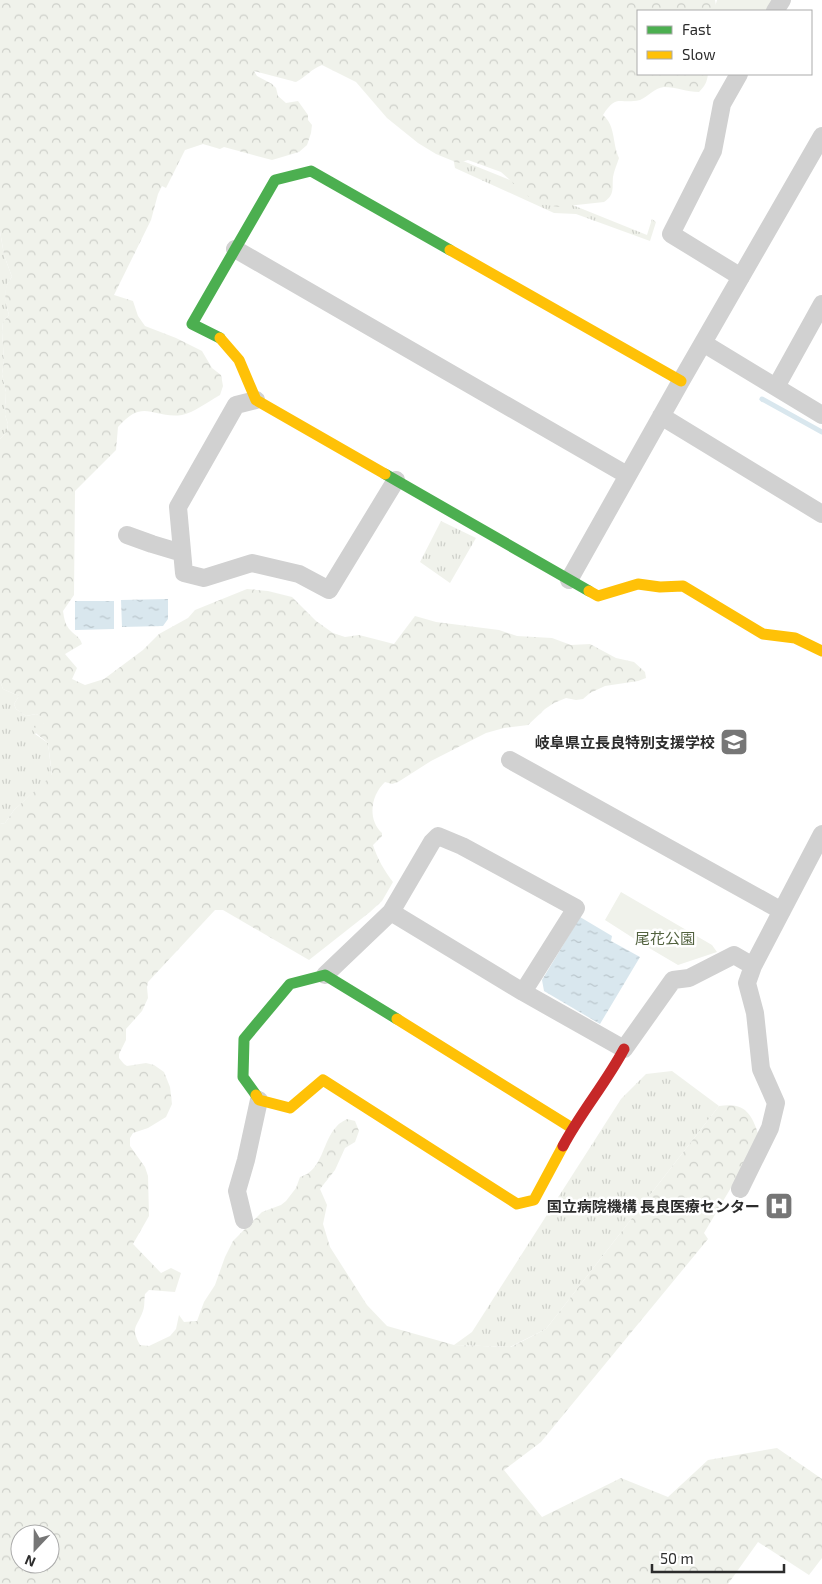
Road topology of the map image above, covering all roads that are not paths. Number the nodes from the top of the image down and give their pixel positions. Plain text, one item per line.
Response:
1 (738, 75) edge
2 (822, 136) edge
3 (235, 249) junction
4 (741, 277) junction
5 (822, 304) edge
6 (703, 343) junction
7 (680, 381) junction
8 (776, 387) junction
9 (256, 400) junction
10 (822, 415) edge
11 (661, 416) junction
12 (628, 475) junction
13 (396, 480) junction
14 (822, 514) edge
15 (127, 535) dead end
16 (182, 553) junction
17 (569, 580) junction
18 (822, 652) edge
19 (510, 760) dead end
20 (822, 834) edge
21 (782, 911) junction
22 (391, 912) junction
23 (753, 966) junction
24 (325, 975) junction
25 (523, 992) junction
26 (624, 1049) junction
27 (259, 1100) junction
28 (572, 1128) junction
29 (740, 1189) dead end
30 (244, 1220) dead end

1 - 4 street
2 - 4 street
3 - 7 street
3 - 9 street
3 - 12 street
4 - 6 street
5 - 8 street
6 - 7 street
6 - 8 street
7 - 11 street
8 - 10 street
9 - 13 street
9 - 16 street
11 - 12 street
11 - 14 street
12 - 17 street
13 - 16 street
13 - 17 street
15 - 16 street
17 - 18 street
19 - 21 street
20 - 21 street
21 - 23 street
22 - 24 street
22 - 25 street
22 - 25 street
23 - 26 street
23 - 29 street
24 - 27 street
24 - 28 street
25 - 26 street
26 - 28 street
27 - 28 street
27 - 30 street

